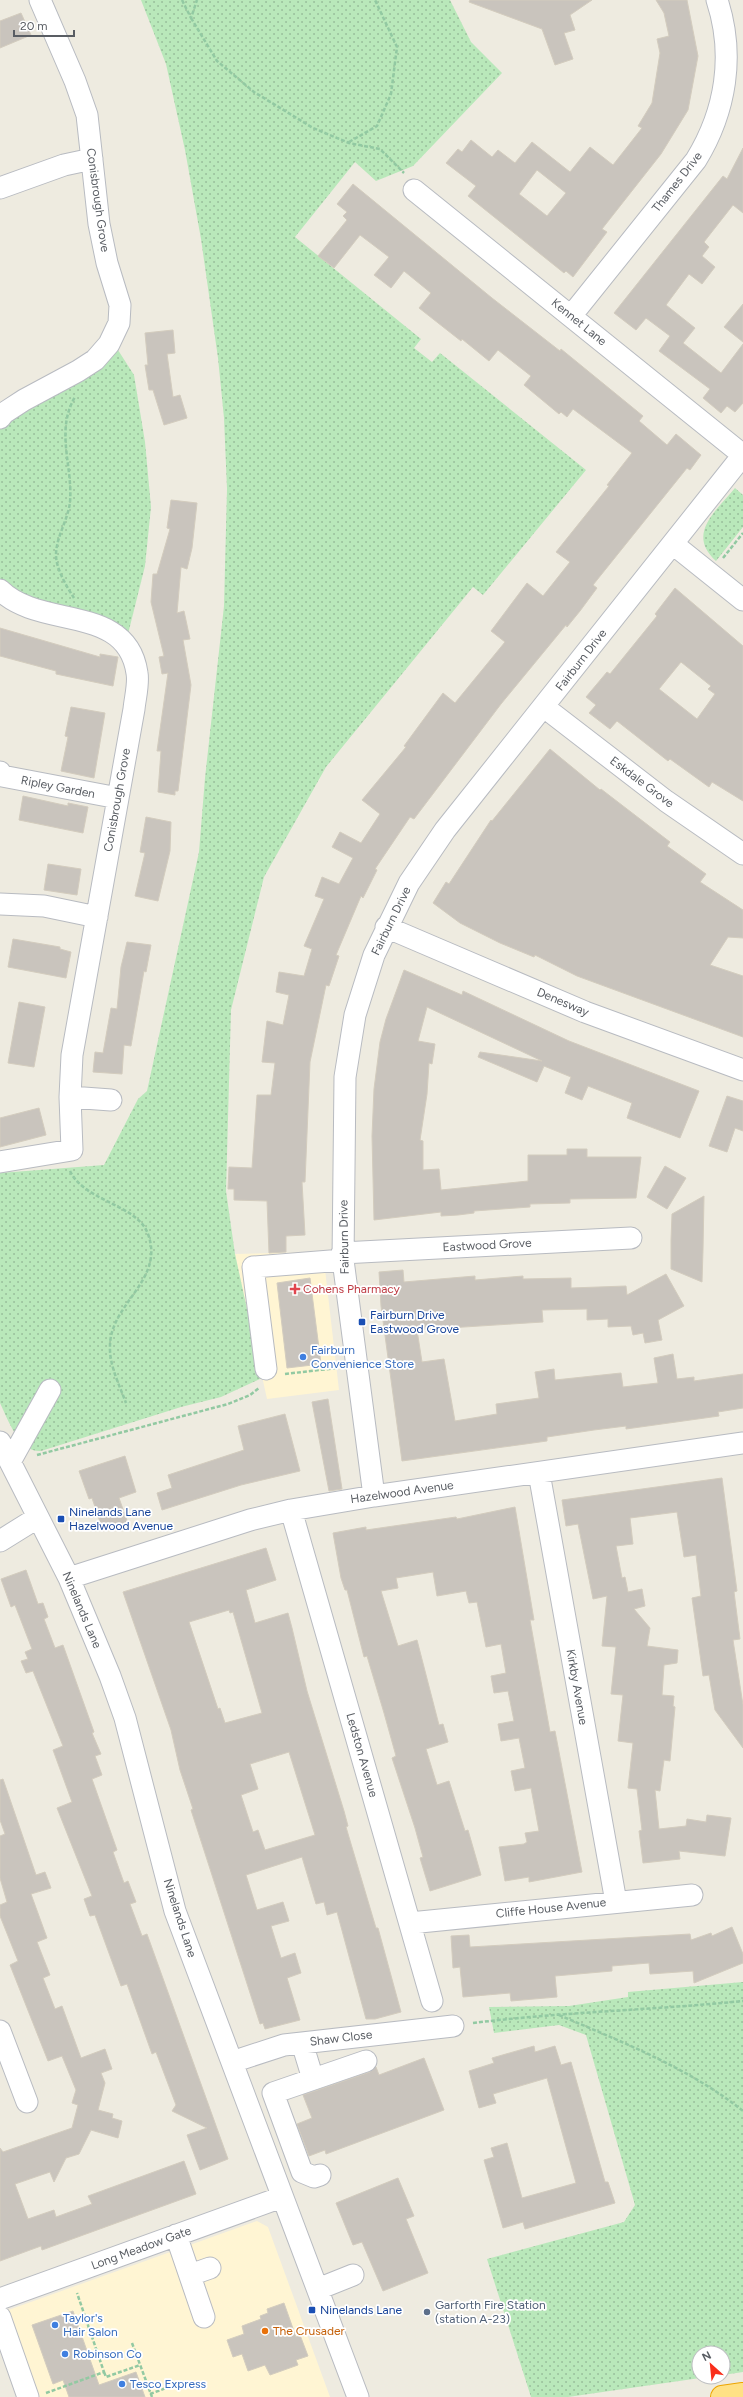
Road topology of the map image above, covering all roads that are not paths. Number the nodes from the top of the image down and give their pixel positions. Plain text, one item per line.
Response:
1 (40, 0) edge
2 (717, 0) edge
3 (92, 159) junction
4 (0, 188) edge
5 (414, 190) road end
6 (571, 316) junction
7 (0, 418) edge
8 (743, 455) edge
9 (673, 544) junction
10 (0, 590) edge
11 (743, 600) edge
12 (544, 707) junction
13 (0, 772) edge
14 (118, 798) junction
15 (743, 854) edge
16 (0, 904) edge
17 (97, 917) junction
18 (386, 927) junction
19 (743, 1070) edge
20 (70, 1097) junction
21 (111, 1100) dead end
22 (0, 1162) edge
23 (631, 1238) dead end
24 (342, 1256) junction
25 (269, 1377) road end
26 (50, 1390) dead end
27 (0, 1442) edge
28 (743, 1443) edge
29 (10, 1462) junction
30 (539, 1473) junction
31 (374, 1496) junction
32 (291, 1510) junction
33 (37, 1518) junction
34 (0, 1541) edge
35 (69, 1578) junction
36 (692, 1895) dead end
37 (616, 1902) junction
38 (410, 1923) junction
39 (432, 2001) dead end
40 (453, 2026) road end
41 (0, 2031) edge
42 (302, 2043) junction
43 (366, 2061) dead end
44 (232, 2062) junction
45 (313, 2079) junction
46 (27, 2102) dead end
47 (320, 2175) dead end
48 (282, 2197) junction
49 (176, 2235) junction
50 (210, 2268) dead end
51 (190, 2275) junction
52 (353, 2275) dead end
53 (318, 2289) junction
54 (0, 2299) edge
55 (0, 2317) edge
56 (204, 2317) dead end
57 (743, 2394) edge
58 (35, 2396) edge
59 (358, 2397) edge
60 (722, 2397) edge

1 - 3 street, Conisbrough Grove
2 - 6 street, Thames Drive
3 - 4 street
3 - 7 street, Conisbrough Grove
5 - 6 street, Kennet Lane
6 - 8 street, Kennet Lane
8 - 9 street, Fairburn Drive
9 - 11 street
9 - 12 street, Fairburn Drive
10 - 14 street, Conisbrough Grove
12 - 15 street, Eskdale Grove
12 - 18 street, Fairburn Drive
13 - 14 street, Ripley Garden
14 - 17 street, Conisbrough Grove
16 - 17 street
17 - 20 street, Conisbrough Grove
18 - 19 street, Denesway
18 - 24 street, Fairburn Drive
20 - 21 street
20 - 22 street, Conisbrough Grove
23 - 24 street, Eastwood Grove
24 - 25 street, Eastwood Grove
24 - 31 street, Fairburn Drive
26 - 29 street
27 - 29 street, Ninelands Lane
28 - 30 street, Hazelwood Avenue
29 - 33 street, Ninelands Lane
30 - 31 street, Hazelwood Avenue
30 - 37 street, Kirkby Avenue
31 - 32 street, Hazelwood Avenue
32 - 35 street, Hazelwood Avenue
32 - 38 street, Ledston Avenue
33 - 34 street
33 - 35 street, Ninelands Lane
35 - 44 street, Ninelands Lane
36 - 37 street, Cliffe House Avenue
37 - 38 street, Cliffe House Avenue
38 - 39 street, Ledston Avenue
40 - 42 street, Shaw Close
41 - 46 street
42 - 44 street, Shaw Close
42 - 45 street
43 - 45 street
44 - 48 street, Ninelands Lane
45 - 47 street
48 - 49 street, Long Meadow Gate
48 - 53 street, Ninelands Lane
49 - 51 street
49 - 54 street, Long Meadow Gate
50 - 51 street
51 - 56 street
52 - 53 street
53 - 59 street, Ninelands Lane
55 - 58 street
57 - 60 highway

